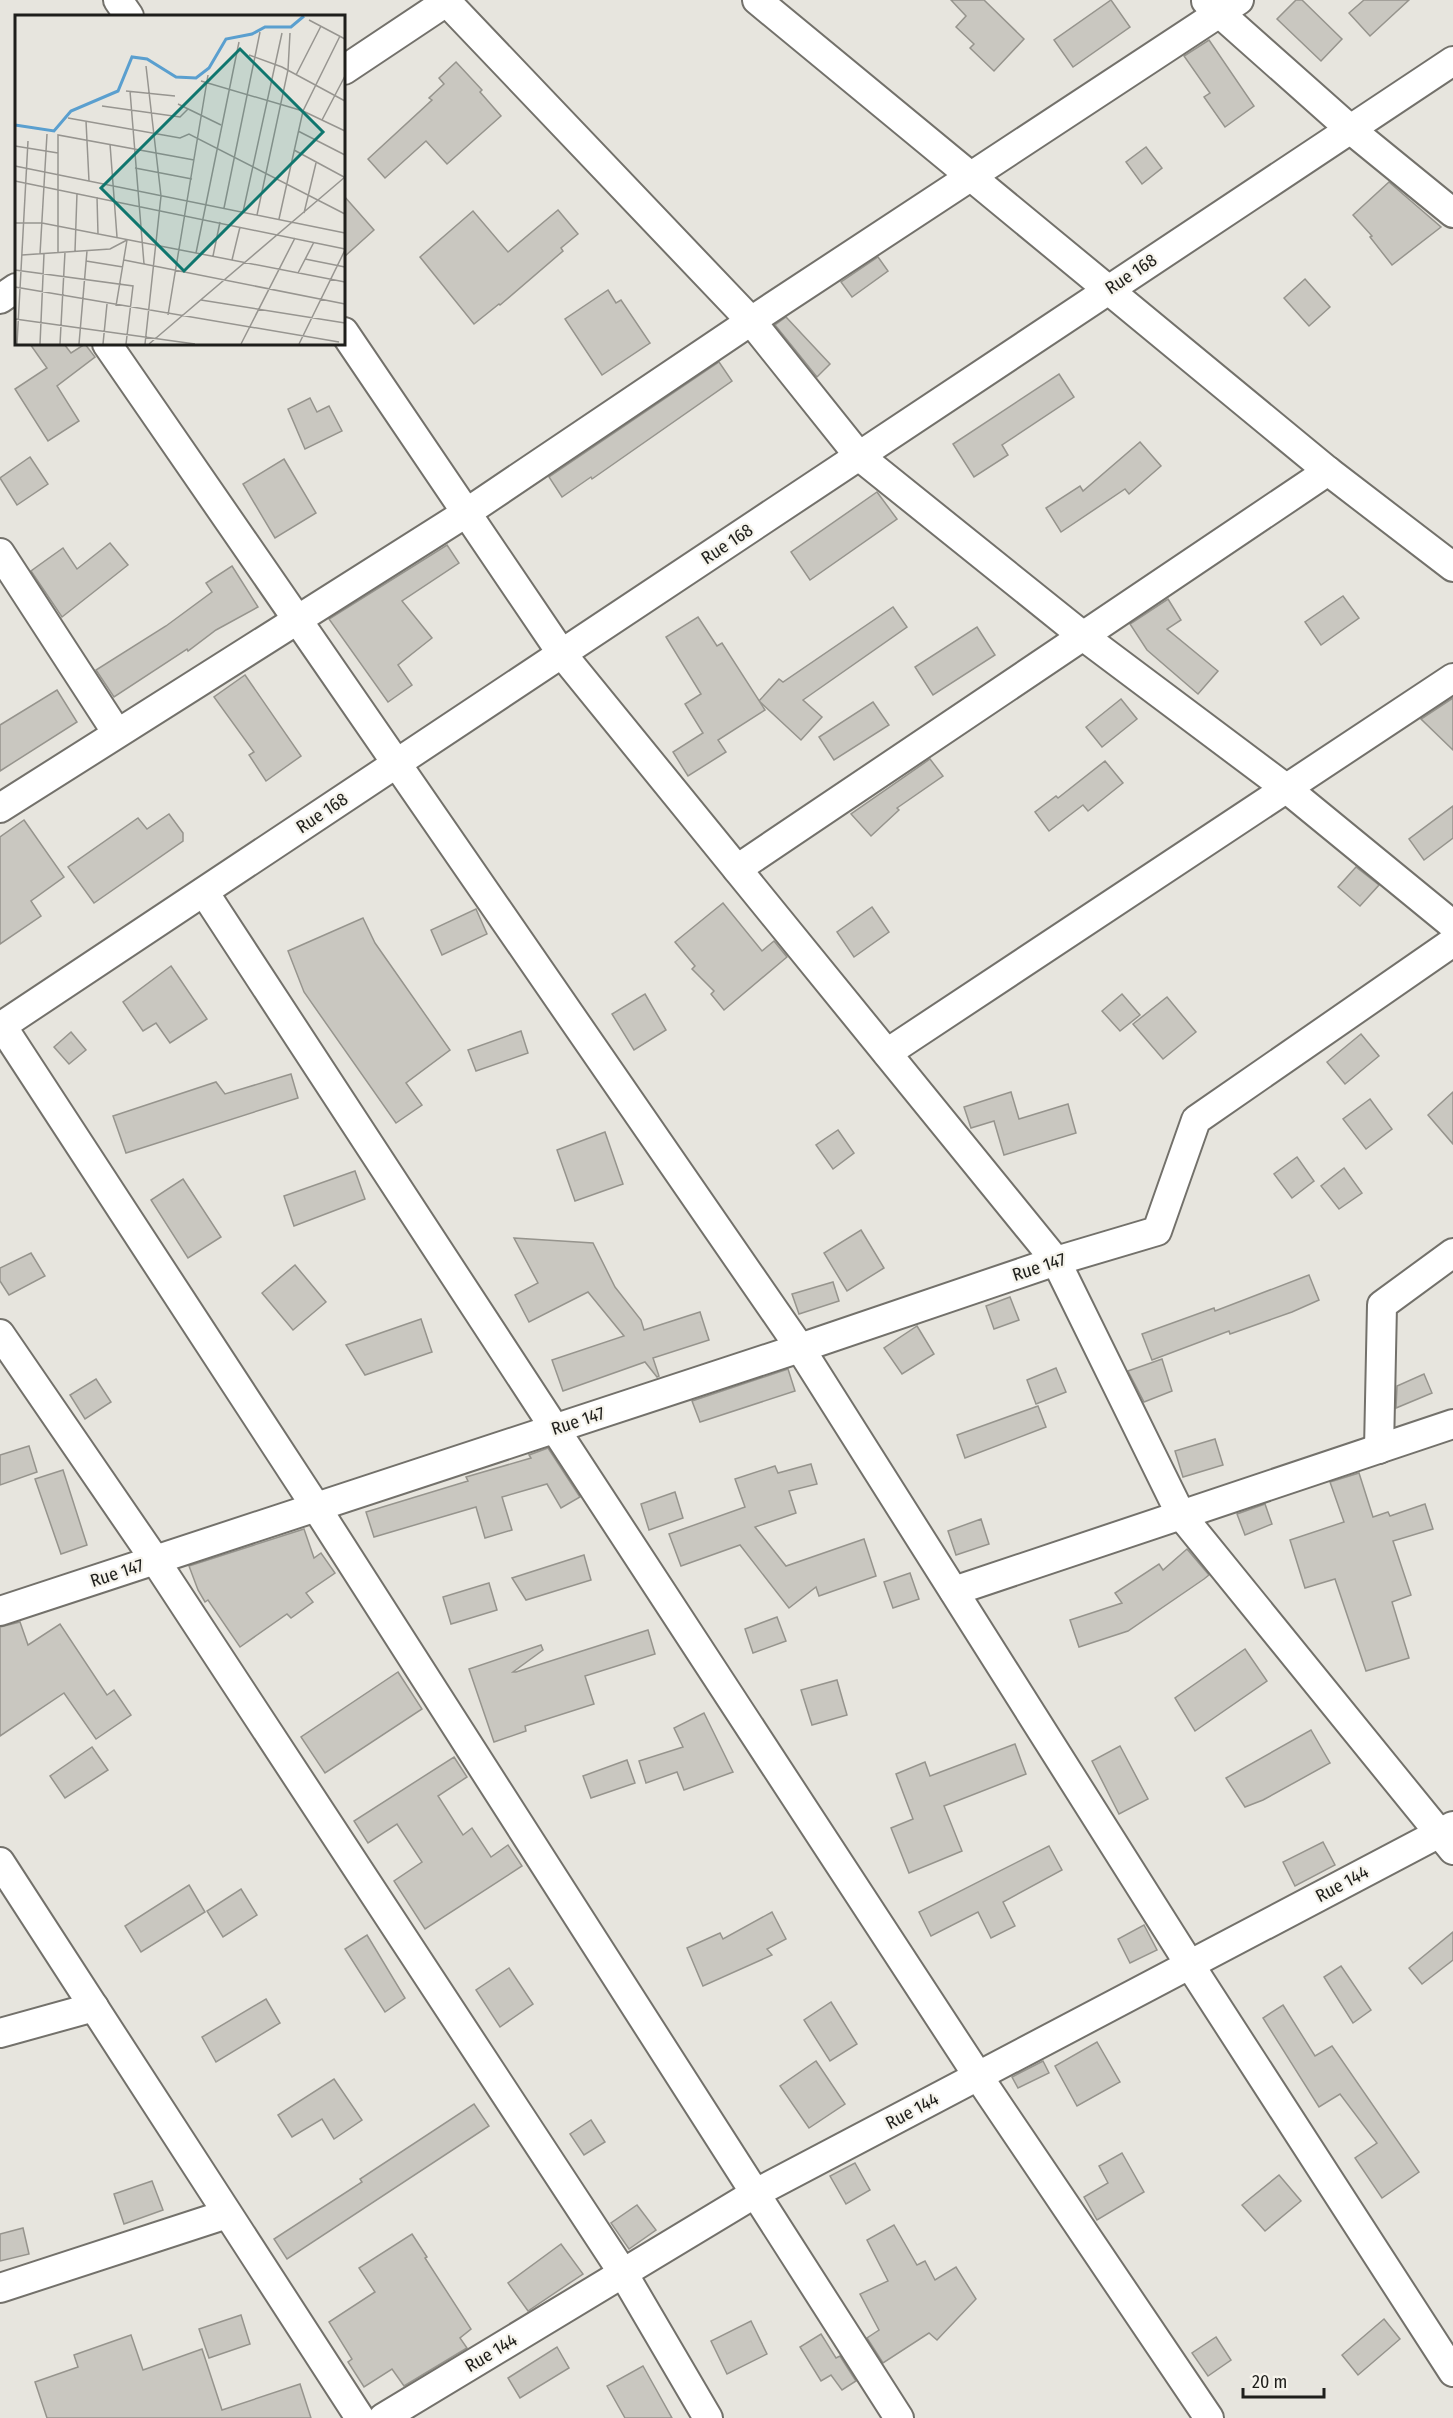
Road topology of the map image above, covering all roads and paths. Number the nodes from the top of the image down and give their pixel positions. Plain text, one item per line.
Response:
1 (118, 0) edge
2 (757, 0) edge
3 (447, 1) edge
4 (1221, 4) edge
5 (128, 15) edge
6 (1453, 61) edge
7 (345, 69) edge
8 (1350, 129) junction
9 (970, 176) junction
10 (1453, 213) edge
11 (15, 289) edge
12 (1107, 290) junction
13 (0, 299) edge
14 (751, 321) junction
15 (345, 333) edge
16 (108, 345) edge
17 (859, 456) junction
18 (1328, 471) junction
19 (466, 513) junction
20 (0, 553) edge
21 (1453, 567) edge
22 (297, 620) junction
23 (1083, 636) junction
24 (562, 654) junction
25 (1453, 678) edge
26 (117, 734) junction
27 (397, 764) junction
28 (1287, 789) junction
29 (0, 808) edge
30 (737, 869) junction
31 (204, 892) junction
32 (1453, 925) edge
33 (1453, 942) edge
34 (1, 1027) edge
35 (887, 1053) junction
36 (1453, 1253) edge
37 (1056, 1261) junction
38 (0, 1334) edge
39 (800, 1348) junction
40 (1453, 1424) edge
41 (556, 1428) junction
42 (1379, 1449) junction
43 (315, 1507) junction
44 (1181, 1515) junction
45 (155, 1560) junction
46 (954, 1591) junction
47 (0, 1611) edge
48 (1448, 1836) edge
49 (0, 1862) edge
50 (1190, 1965) junction
51 (94, 2007) junction
52 (0, 2033) edge
53 (978, 2076) junction
54 (754, 2194) junction
55 (227, 2214) junction
56 (622, 2273) junction
57 (0, 2288) edge
58 (1453, 2372) edge
59 (360, 2418) edge
60 (383, 2418) edge
61 (708, 2418) edge
62 (899, 2418) edge
63 (1209, 2418) edge

1 - 5 street
2 - 9 street
3 - 7 street
3 - 14 street
4 - 8 street
4 - 9 street
6 - 8 street, Rue 168
8 - 10 street
8 - 12 street, Rue 168
9 - 12 street
9 - 14 street
11 - 13 street
12 - 17 street, Rue 168
12 - 18 street
14 - 17 street
14 - 19 street
15 - 19 street
16 - 22 street
17 - 23 street
17 - 24 street, Rue 168
18 - 21 street
18 - 23 street
19 - 22 street
19 - 24 street
20 - 26 street
22 - 26 street
22 - 27 street
23 - 28 street
23 - 30 street
24 - 27 street, Rue 168
24 - 30 street
25 - 28 street
26 - 29 street
27 - 31 street, Rue 168
27 - 39 street
28 - 32 street
28 - 35 street
30 - 35 street
31 - 34 street, Rue 168
31 - 41 street
33 - 37 street, Rue 147
34 - 43 street
35 - 37 street
36 - 42 street
37 - 39 street, Rue 147
37 - 44 street
38 - 45 street
39 - 41 street, Rue 147
39 - 46 street
40 - 42 street
41 - 43 street, Rue 147
41 - 53 street
42 - 44 street
43 - 45 street, Rue 147
43 - 54 street
44 - 46 street
44 - 48 street
45 - 47 street, Rue 147
45 - 56 street
46 - 50 street
48 - 50 street, Rue 144
49 - 51 street
50 - 53 street, Rue 144
50 - 58 street
51 - 52 street
51 - 55 street
53 - 54 street, Rue 144
53 - 63 street
54 - 56 street, Rue 144
54 - 62 street
55 - 57 street
55 - 59 street
56 - 60 street, Rue 144
56 - 61 street

